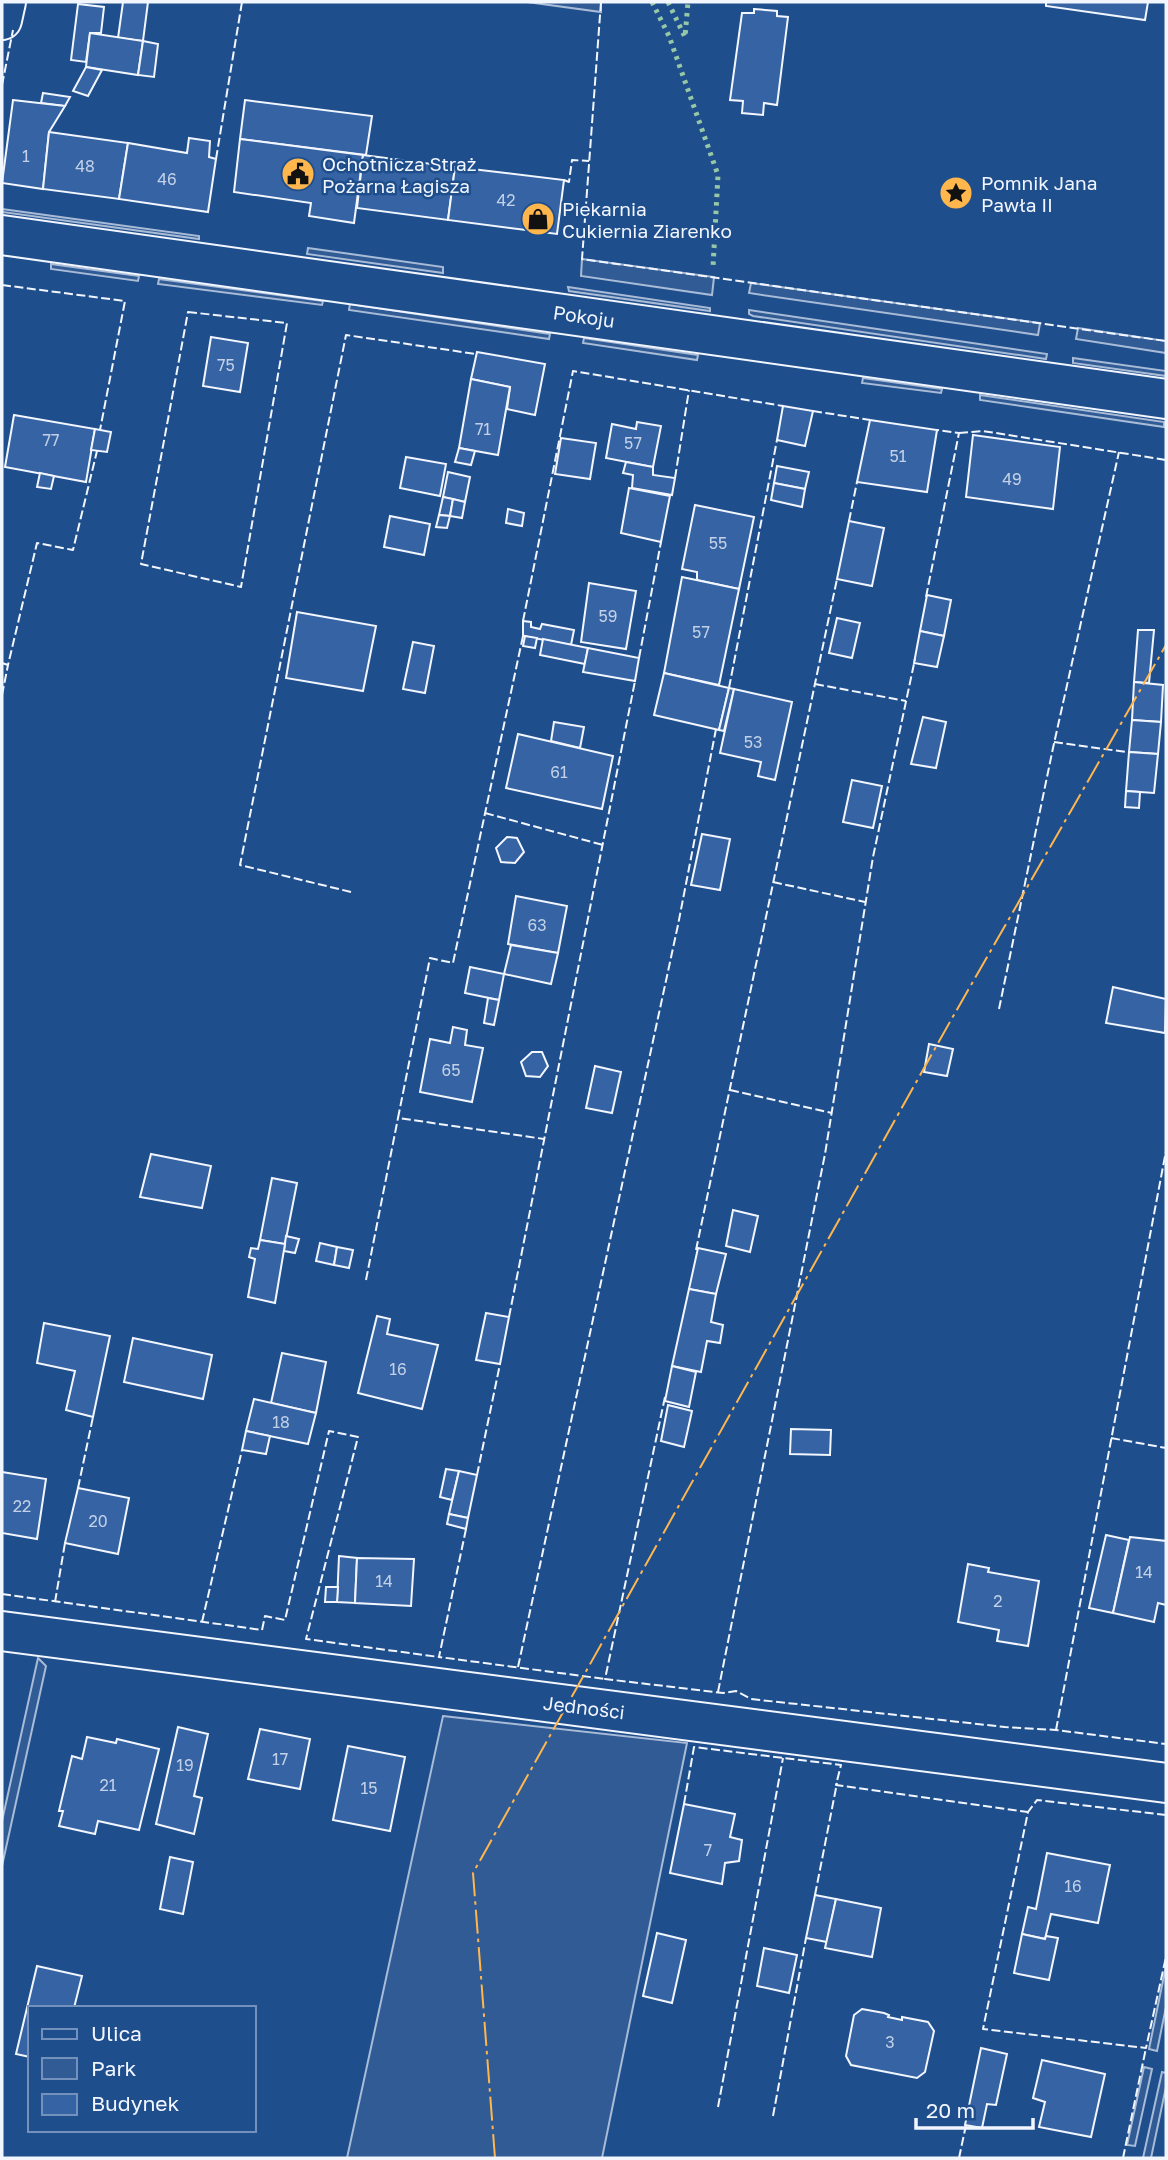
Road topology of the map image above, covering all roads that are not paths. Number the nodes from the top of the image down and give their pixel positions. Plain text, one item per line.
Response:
1 (5, 2) edge
2 (2, 20) edge
3 (2, 235) edge
4 (1166, 399) edge
5 (2, 1631) edge
6 (1166, 1783) edge

1 - 2 street
3 - 4 street, Pokoju
5 - 6 street, Jedności

